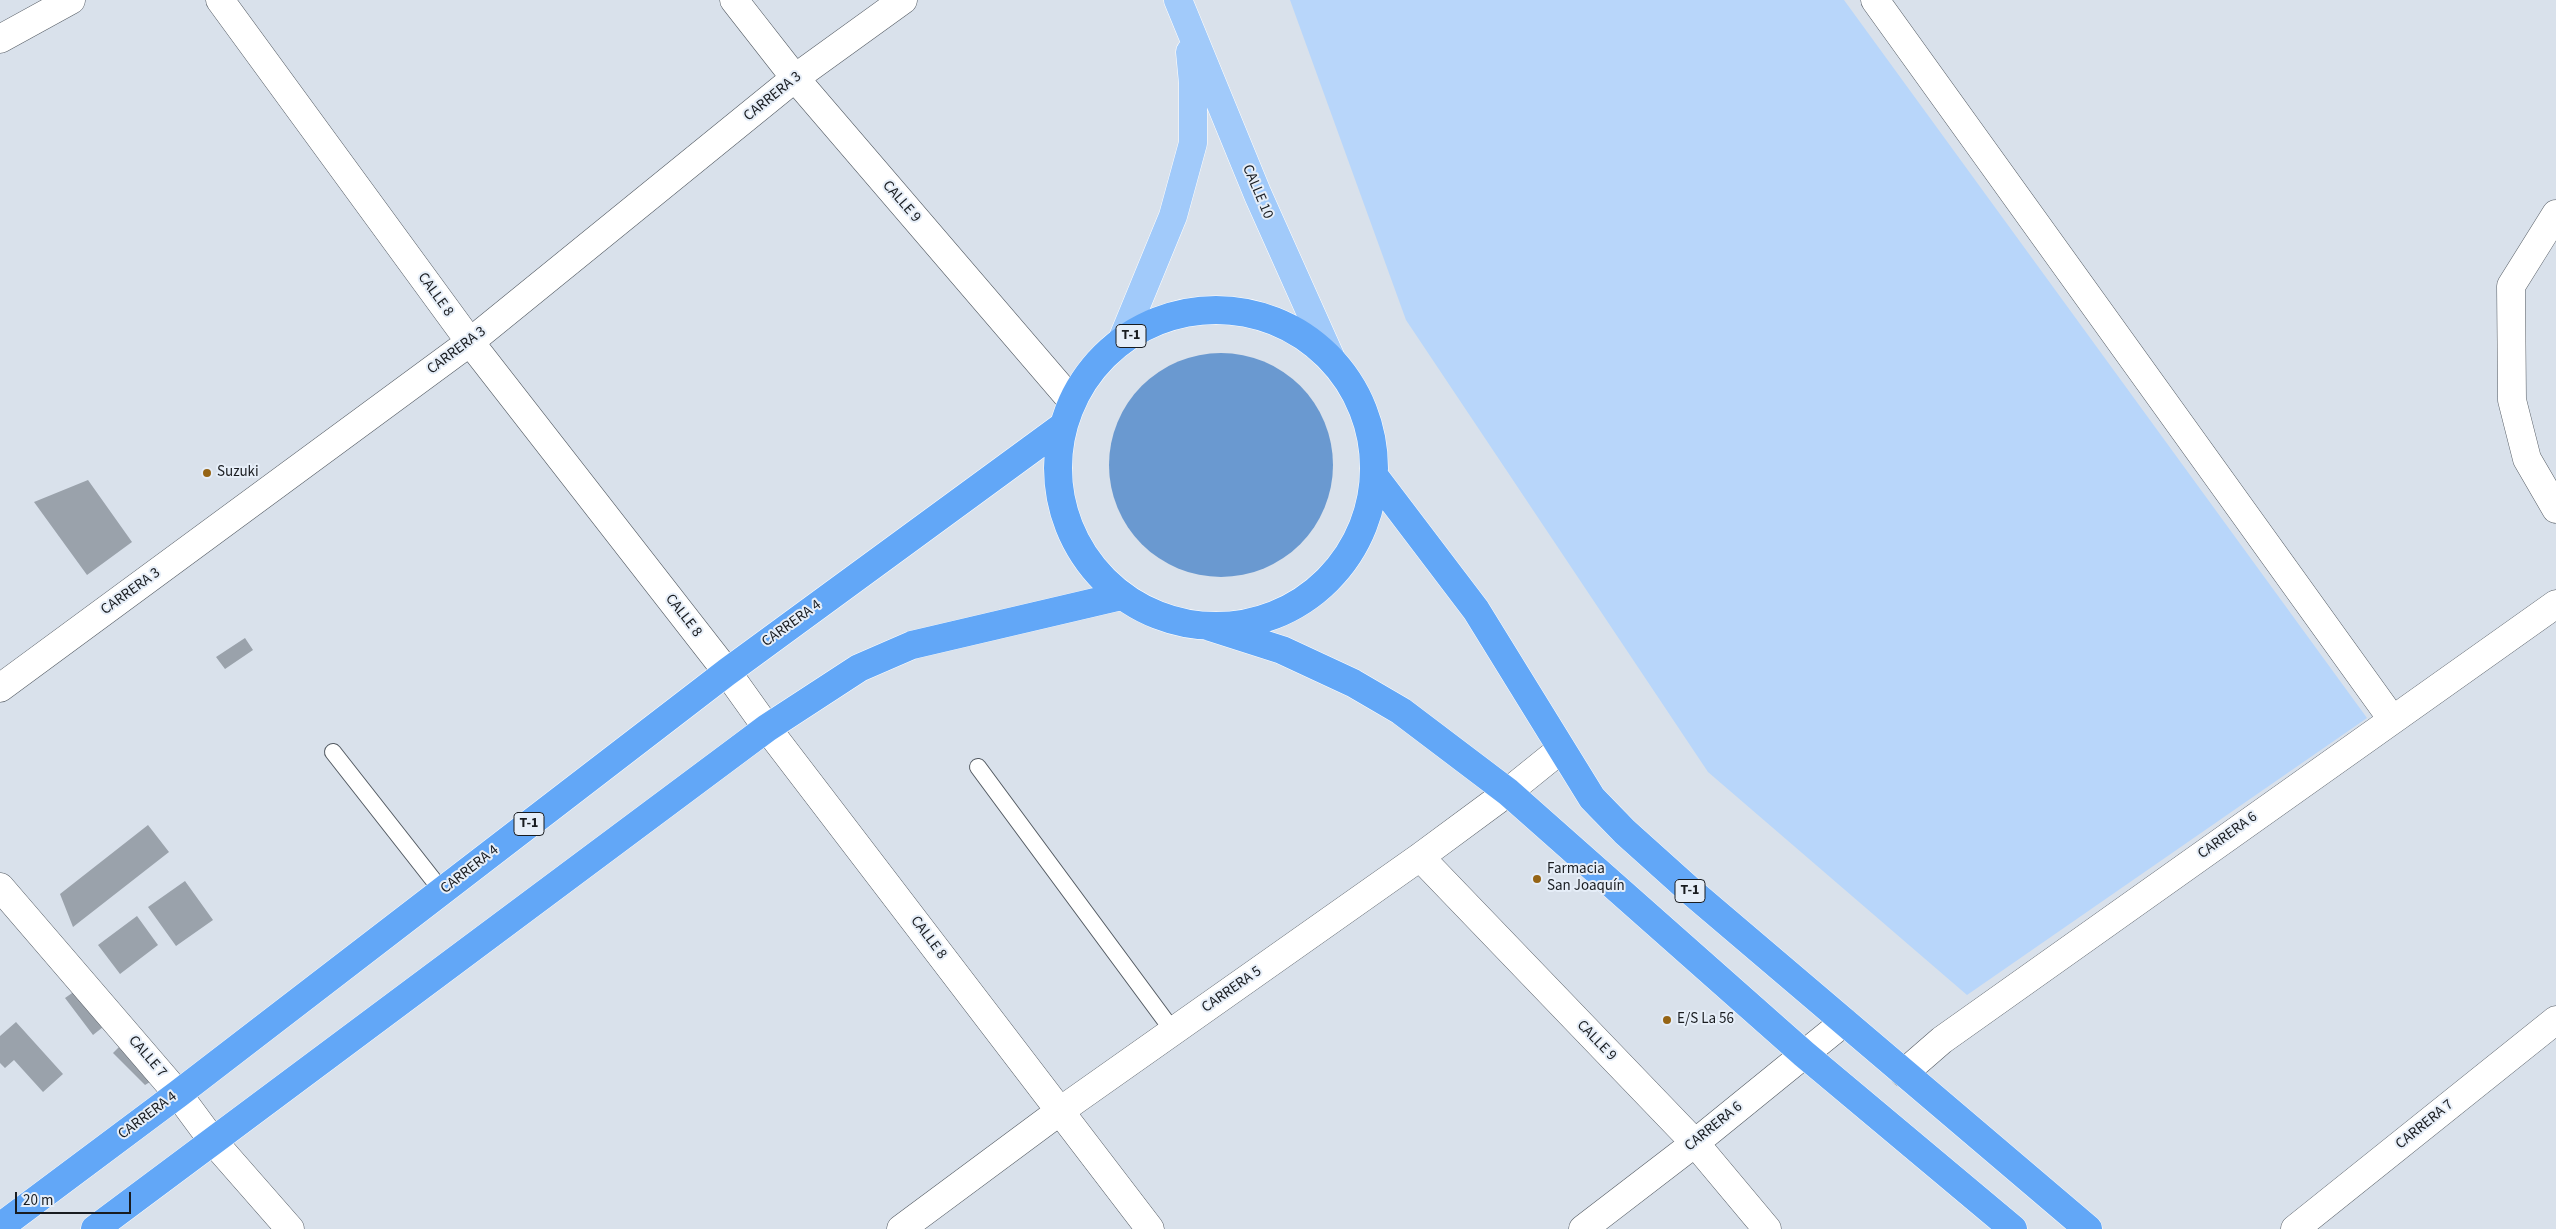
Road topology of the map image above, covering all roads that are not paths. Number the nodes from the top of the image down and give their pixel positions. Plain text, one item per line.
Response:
1 (71, 0) edge
2 (220, 0) edge
3 (734, 0) edge
4 (903, 0) edge
5 (1178, 0) edge
6 (1875, 0) edge
7 (1187, 25) junction
8 (0, 39) edge
9 (796, 78) junction
10 (2556, 214) edge
11 (1122, 340) junction
12 (470, 342) junction
13 (1330, 356) junction
14 (1072, 401) junction
15 (1062, 426) junction
16 (1375, 477) junction
17 (2556, 509) edge
18 (1122, 596) junction
19 (2556, 604) edge
20 (1207, 626) junction
21 (727, 672) junction
22 (0, 688) edge
23 (2392, 720) junction
24 (767, 728) junction
25 (1560, 750) junction
26 (334, 752) dead end
27 (978, 767) dead end
28 (1508, 792) junction
29 (1420, 857) junction
30 (0, 887) edge
31 (442, 891) junction
32 (2556, 1020) edge
33 (1844, 1022) junction
34 (1173, 1031) junction
35 (1804, 1054) junction
36 (1904, 1073) junction
37 (178, 1094) junction
38 (1060, 1111) junction
39 (212, 1140) junction
40 (1695, 1143) junction
41 (0, 1228) edge
42 (95, 1229) edge
43 (290, 1229) edge
44 (901, 1229) edge
45 (1150, 1229) edge
46 (1583, 1229) edge
47 (1767, 1229) edge
48 (2013, 1229) edge
49 (2088, 1229) edge
50 (2295, 1229) edge

1 - 8 street
2 - 12 street, CALLE 8
3 - 9 street, CALLE 9
4 - 9 street, CARRERA 3
5 - 7 main road, CALLE 10
6 - 23 street
7 - 11 main road, CALLE 10
7 - 13 main road, CALLE 10
9 - 12 street, CARRERA 3
9 - 14 street, CALLE 9
10 - 17 street
11 - 13 highway, T-1
11 - 14 highway, T-1
12 - 21 street, CALLE 8
12 - 22 street, CARRERA 3
13 - 16 highway, T-1
14 - 15 highway, T-1
15 - 18 highway, T-1
15 - 21 highway, CARRERA 4 / T-1
16 - 20 highway, T-1
16 - 25 highway, T-1
18 - 20 highway, T-1
18 - 24 highway
19 - 23 street, CARRERA 6
20 - 28 highway, T-1
21 - 24 street, CALLE 8
21 - 31 highway, CARRERA 4 / T-1
23 - 36 street, CARRERA 6
24 - 38 street, CALLE 8
24 - 39 highway
25 - 28 street, CARRERA 5
25 - 33 highway, T-1
26 - 31 lane
27 - 34 lane
28 - 29 street, CARRERA 5
28 - 35 highway, T-1
29 - 34 street, CARRERA 5
29 - 40 street, CALLE 9
30 - 37 street, CALLE 7
31 - 37 highway, CARRERA 4 / T-1
32 - 50 street, CARRERA 7
33 - 35 street, CARRERA 6
33 - 36 highway, T-1
34 - 38 street, CARRERA 5
35 - 40 street, CARRERA 6
35 - 48 highway, T-1
36 - 49 highway, T-1
37 - 39 street, CALLE 7
37 - 41 highway, CARRERA 4 / T-1
38 - 44 street, CARRERA 5
38 - 45 street, CALLE 8
39 - 42 highway
39 - 43 street, CALLE 7
40 - 46 street, CARRERA 6
40 - 47 street, CALLE 9

